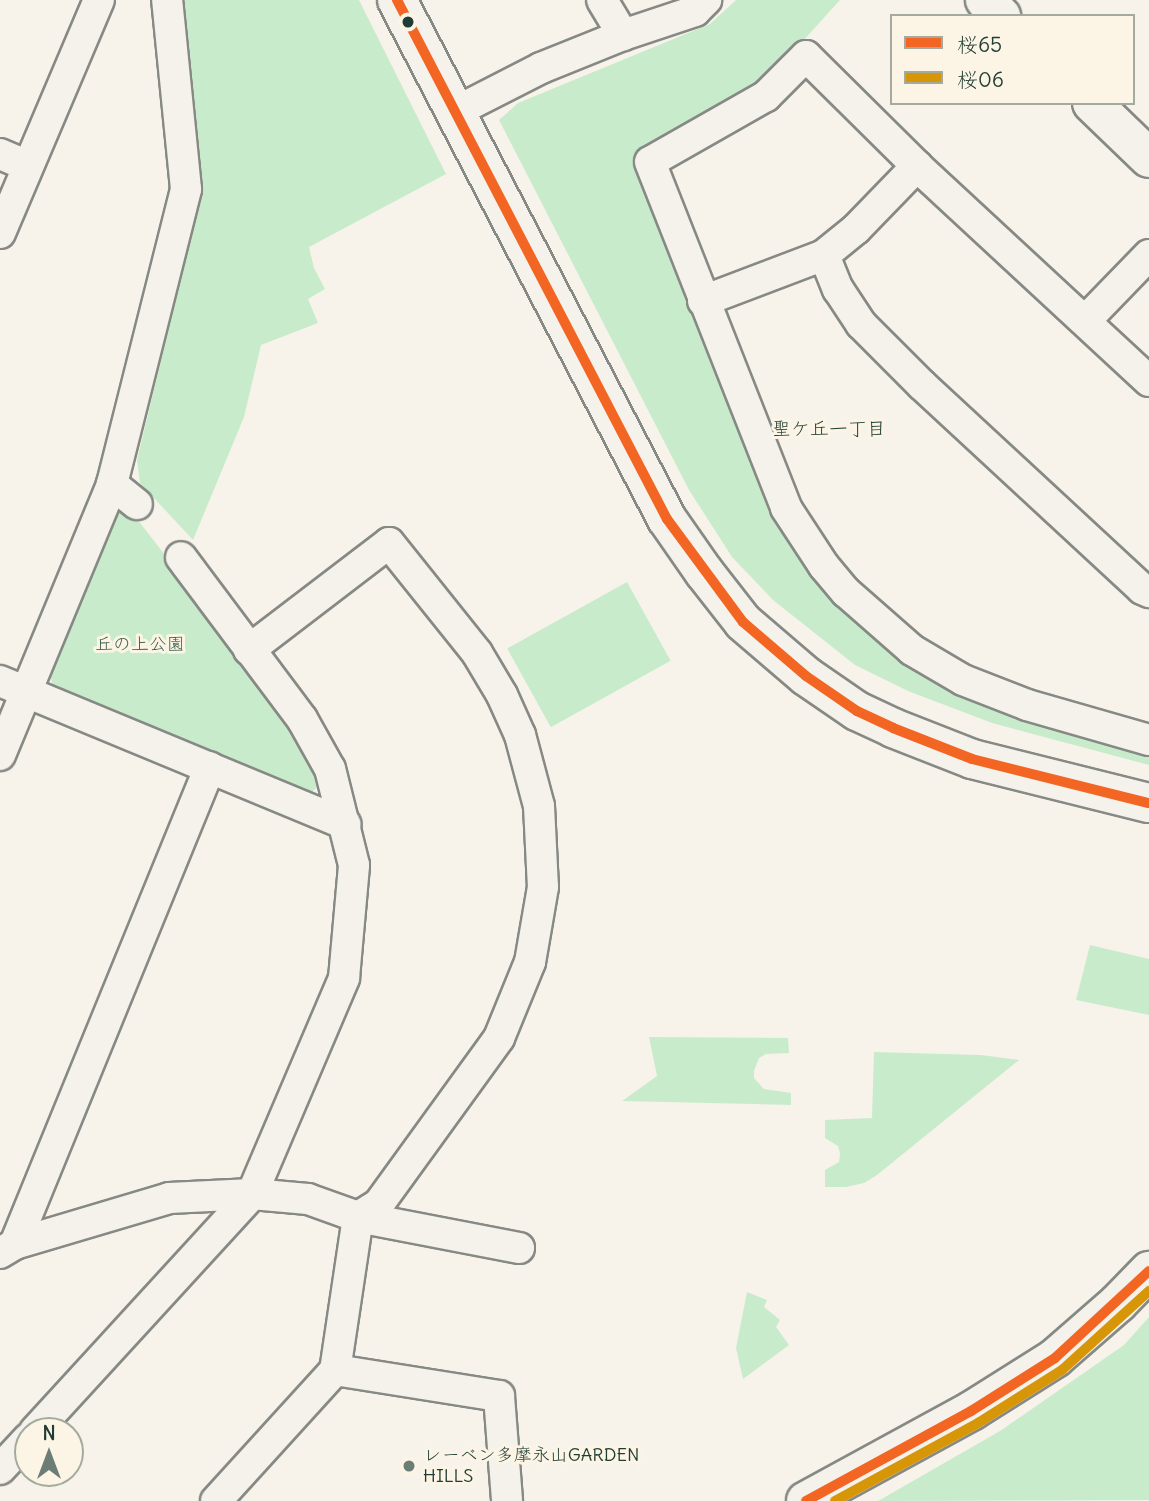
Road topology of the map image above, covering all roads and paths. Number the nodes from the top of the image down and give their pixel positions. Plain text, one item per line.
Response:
1 (99, 0) edge
2 (167, 0) edge
3 (397, 0) edge
4 (603, 0) edge
5 (706, 0) edge
6 (985, 0) edge
7 (998, 14) edge
8 (623, 35) junction
9 (1095, 105) edge
10 (455, 112) junction
11 (0, 154) edge
12 (1149, 158) edge
13 (28, 166) junction
14 (918, 166) junction
15 (0, 233) edge
16 (824, 255) junction
17 (1149, 255) edge
18 (703, 301) junction
19 (1085, 321) junction
20 (1149, 382) edge
21 (112, 484) junction
22 (137, 504) dead end
23 (181, 556) dead end
24 (1149, 592) edge
25 (249, 650) junction
26 (13, 686) edge
27 (1149, 740) edge
28 (0, 755) edge
29 (210, 767) junction
30 (1149, 803) edge
31 (346, 824) junction
32 (252, 1194) junction
33 (358, 1217) junction
34 (7, 1248) edge
35 (519, 1248) dead end
36 (1149, 1270) edge
37 (335, 1370) junction
38 (48, 1417) edge
39 (14, 1454) edge
40 (0, 1469) edge
41 (216, 1501) edge
42 (507, 1501) edge
43 (806, 1501) edge

1 - 13 street
2 - 21 street
3 - 10 street
4 - 8 street
5 - 8 street
6 - 7 street
8 - 10 street
9 - 12 street
10 - 30 street
11 - 13 street
13 - 15 street
14 - 16 street
14 - 18 street
14 - 19 street
16 - 18 street
16 - 24 street
17 - 19 street
18 - 27 street
19 - 20 street
21 - 22 street
21 - 26 street
23 - 25 street
25 - 31 street
25 - 33 street
26 - 28 street
26 - 29 street
29 - 31 street
29 - 34 street
31 - 32 street
32 - 33 street
32 - 34 street
32 - 38 street
33 - 35 street
33 - 37 street
36 - 43 street
37 - 41 street
37 - 42 street
39 - 40 street

